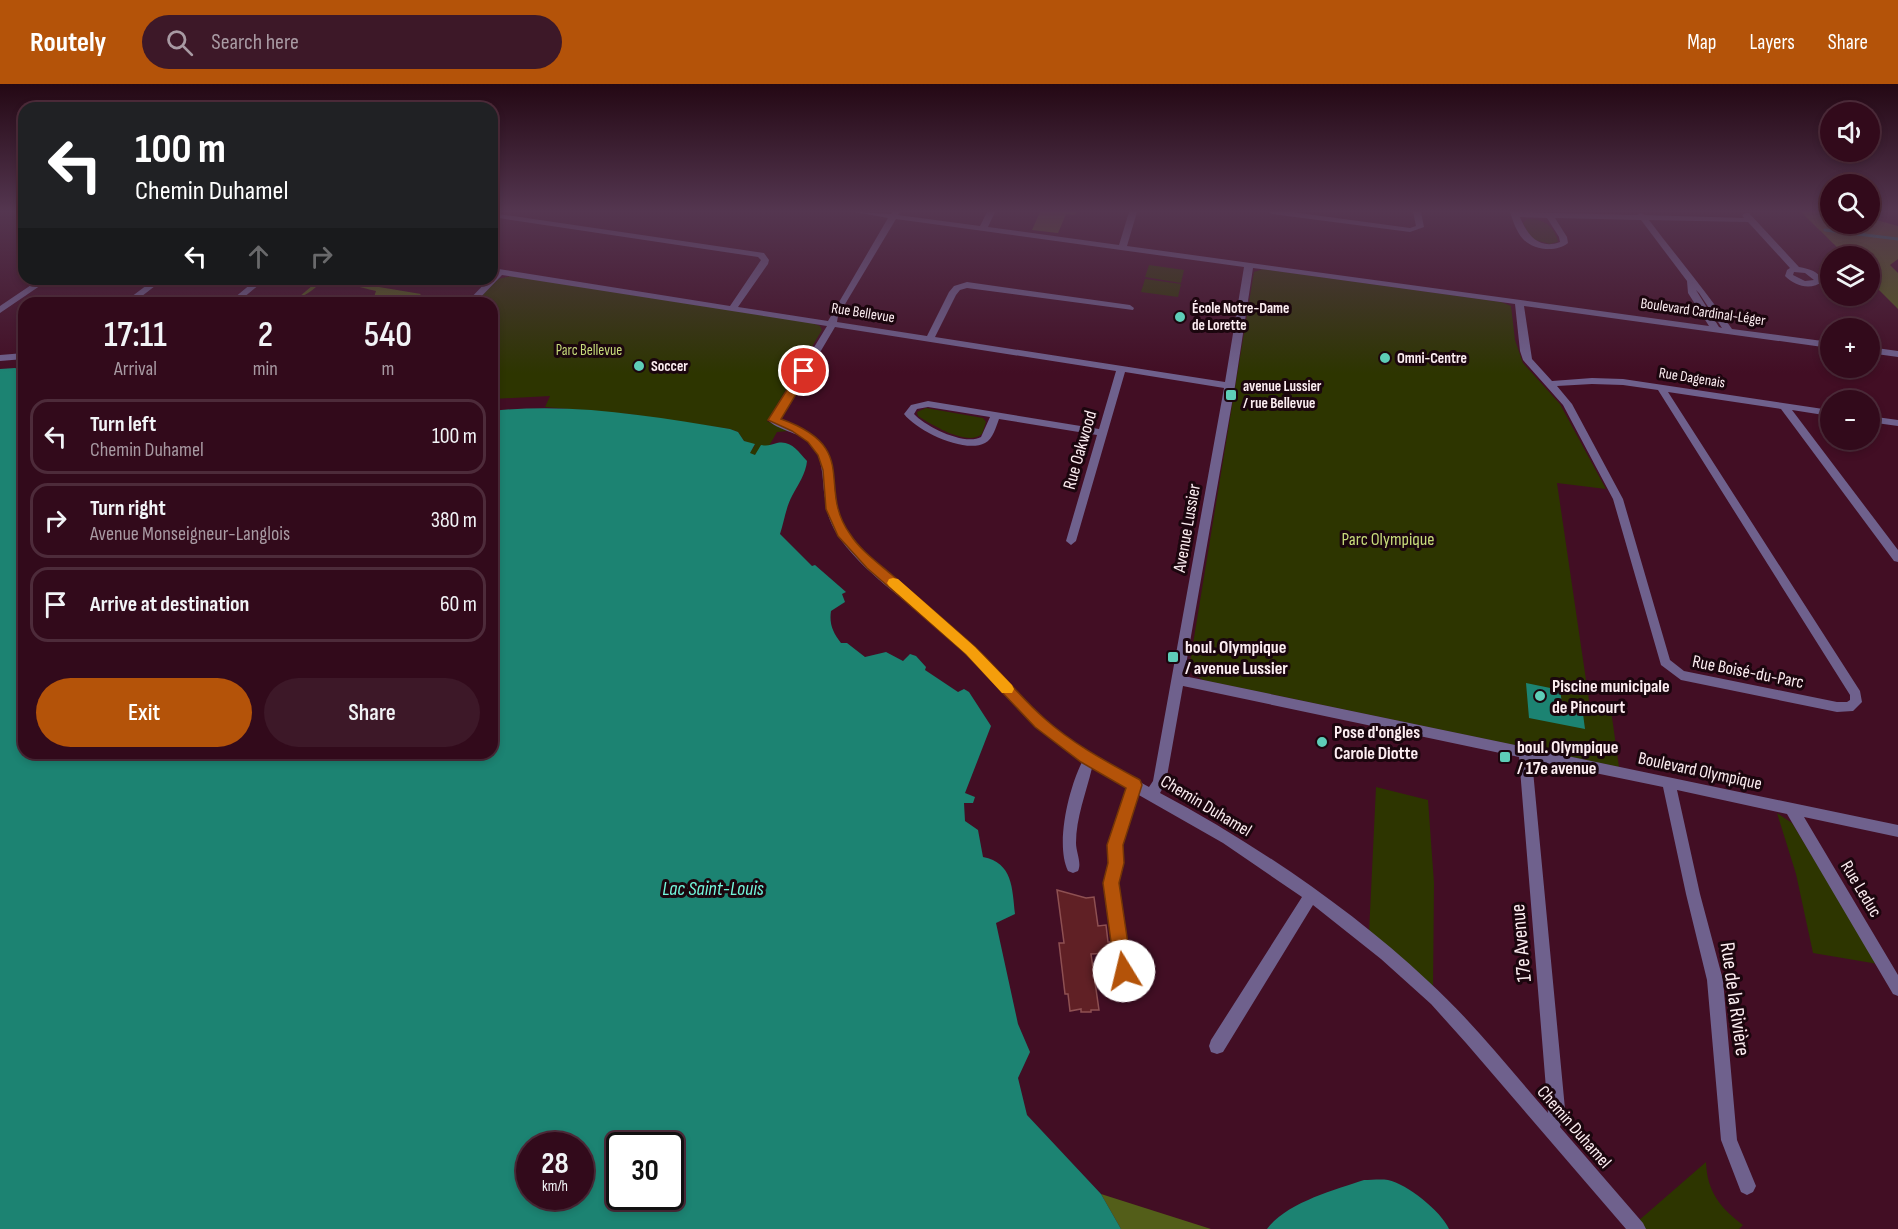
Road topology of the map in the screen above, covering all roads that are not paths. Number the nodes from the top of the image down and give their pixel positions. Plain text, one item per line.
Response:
1 (763, 265) edge
2 (866, 265) edge
3 (1249, 265) edge
4 (1252, 265) edge
5 (1679, 265) edge
6 (1793, 265) edge
7 (1796, 269) dead end
8 (498, 271) edge
9 (1691, 281) junction
10 (37, 285) edge
11 (152, 285) edge
12 (254, 285) edge
13 (485, 285) edge
14 (19, 297) edge
15 (135, 297) edge
16 (240, 297) edge
17 (475, 297) edge
18 (18, 298) edge
19 (1519, 301) junction
20 (733, 308) junction
21 (1130, 308) dead end
22 (0, 310) edge
23 (832, 323) junction
24 (1716, 329) junction
25 (1729, 331) junction
26 (930, 338) junction
27 (1820, 344) edge
28 (1880, 352) edge
29 (1898, 354) edge
30 (18, 356) edge
31 (0, 358) edge
32 (1121, 369) junction
33 (1549, 384) junction
34 (1230, 386) junction
35 (1662, 388) junction
36 (1784, 406) junction
37 (1820, 411) edge
38 (995, 416) junction
39 (1880, 420) edge
40 (1898, 423) edge
41 (1102, 433) junction
42 (1071, 541) dead end
43 (1898, 558) edge
44 (1178, 680) junction
45 (1525, 753) junction
46 (1090, 760) junction
47 (1670, 783) junction
48 (1135, 785) junction
49 (1152, 795) junction
50 (1791, 808) junction
51 (1898, 831) edge
52 (1073, 867) dead end
53 (1311, 896) junction
54 (1124, 971) dead end
55 (1898, 989) edge
56 (1217, 1046) dead end
57 (1549, 1126) junction
58 (1747, 1186) dead end
59 (1636, 1229) edge

1 - 20 street
2 - 23 street
3 - 34 street, Avenue Lussier
4 - 19 street, Boulevard Cardinal-Léger
5 - 9 street
6 - 7 street
8 - 20 street, Rue Bellevue
9 - 24 street
9 - 25 street
10 - 14 street
11 - 15 street
12 - 16 street
13 - 17 street
18 - 22 street
19 - 24 street, Boulevard Cardinal-Léger
19 - 33 street, Rue Boisé-du-Parc
20 - 23 street, Rue Bellevue
21 - 26 street
23 - 26 street, Rue Bellevue
23 - 46 street, Chemin Duhamel
24 - 25 street, Boulevard Cardinal-Léger
25 - 27 street, Boulevard Cardinal-Léger
26 - 32 street, Rue Bellevue
28 - 29 street
30 - 31 street
32 - 34 street, Rue Bellevue
32 - 41 street, Rue Oakwood
33 - 35 street, Rue Dagenais
33 - 35 street, Rue Boisé-du-Parc
34 - 44 street, Avenue Lussier
35 - 36 street, Rue Dagenais
36 - 37 street, Rue Dagenais
36 - 43 street
38 - 38 street
38 - 41 street
39 - 40 street
41 - 42 street, Rue Oakwood
44 - 45 street, Boulevard Olympique
44 - 49 street, Avenue Lussier
45 - 47 street, Boulevard Olympique
45 - 57 street, 17e Avenue
46 - 48 street, Chemin Duhamel
46 - 52 street
47 - 50 street, Boulevard Olympique
47 - 58 street, Rue de la Rivière
48 - 49 street, Chemin Duhamel
48 - 54 street
49 - 53 street, Chemin Duhamel
50 - 51 street, Boulevard Olympique
50 - 55 street, Rue Leduc
53 - 56 street
53 - 57 street, Chemin Duhamel
57 - 59 street, Chemin Duhamel

